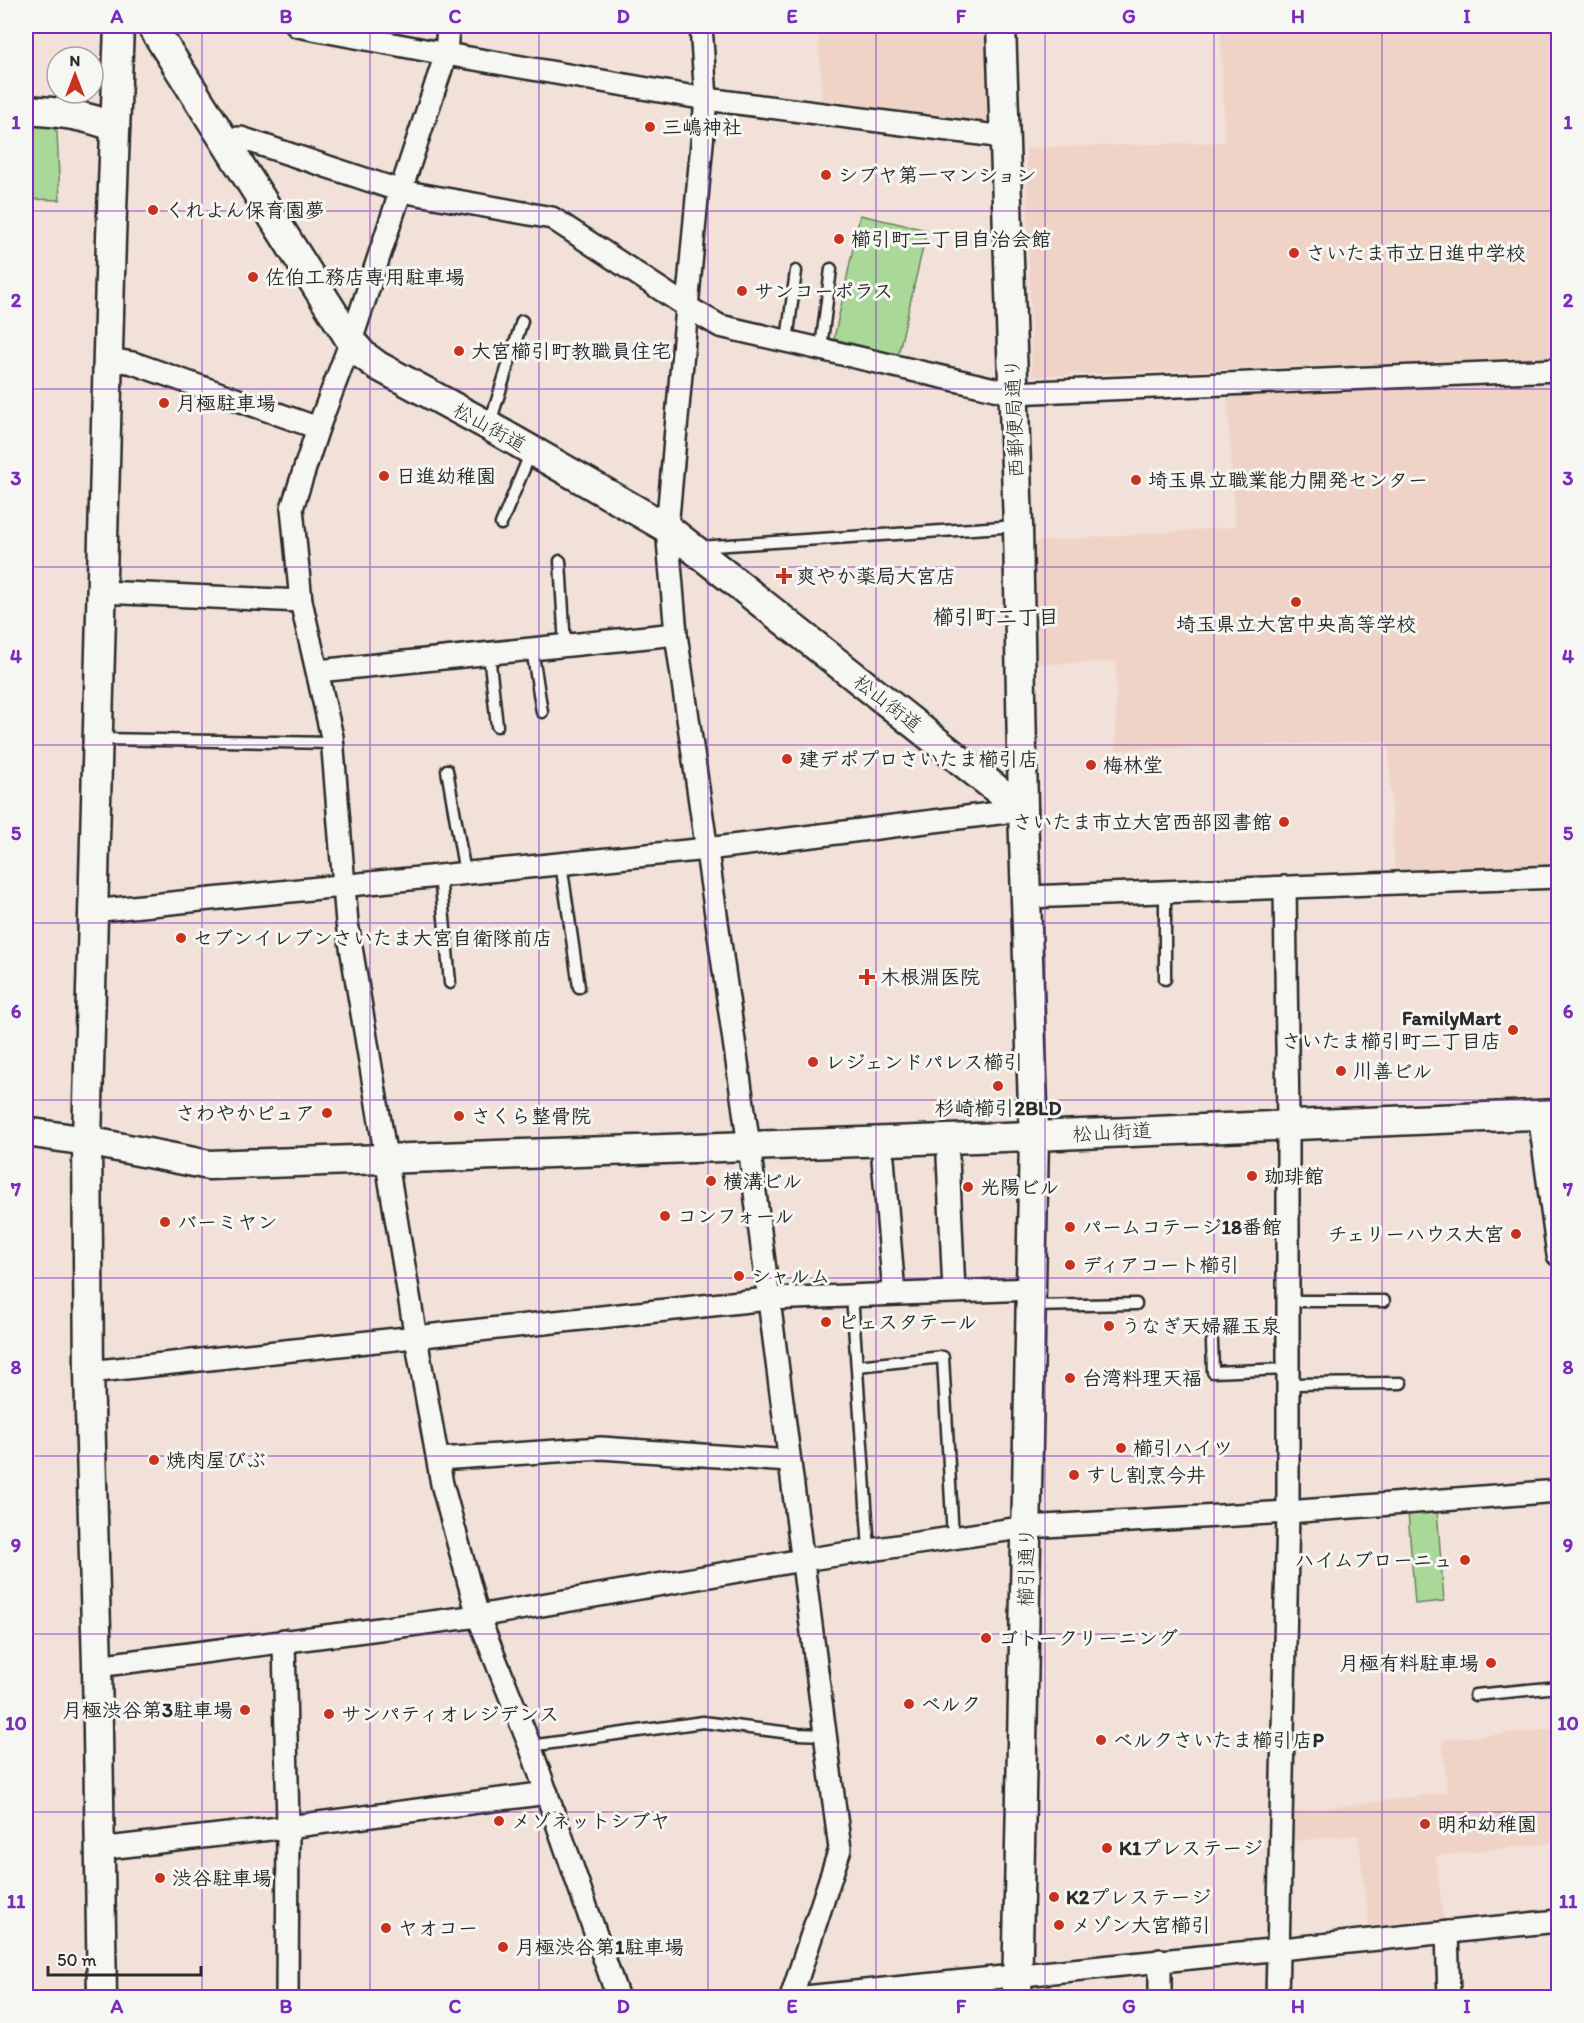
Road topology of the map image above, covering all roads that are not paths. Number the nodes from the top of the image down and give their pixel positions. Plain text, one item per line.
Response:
1 (119, 26) edge
2 (152, 26) edge
3 (297, 26) edge
4 (448, 26) edge
5 (701, 26) edge
6 (1001, 26) edge
7 (367, 32) edge
8 (446, 54) junction
9 (706, 99) junction
10 (26, 110) edge
11 (116, 128) junction
12 (1004, 137) junction
13 (224, 139) junction
14 (401, 191) junction
15 (831, 269) dead end
16 (796, 271) dead end
17 (688, 308) junction
18 (522, 321) dead end
19 (351, 341) junction
20 (787, 341) junction
21 (821, 348) junction
22 (109, 359) junction
23 (1558, 370) edge
24 (1012, 393) junction
25 (489, 426) junction
26 (318, 428) junction
27 (532, 450) junction
28 (501, 524) dead end
29 (1018, 526) junction
30 (667, 528) junction
31 (692, 548) junction
32 (560, 561) dead end
33 (101, 592) junction
34 (301, 601) junction
35 (676, 634) junction
36 (565, 646) junction
37 (532, 649) junction
38 (489, 654) junction
39 (318, 671) junction
40 (542, 712) dead end
41 (497, 726) dead end
42 (98, 739) junction
43 (332, 743) junction
44 (447, 770) dead end
45 (1023, 810) junction
46 (707, 849) junction
47 (561, 863) junction
48 (465, 873) junction
49 (440, 875) junction
50 (1558, 877) edge
51 (344, 885) junction
52 (1285, 887) junction
53 (1165, 892) junction
54 (1027, 897) junction
55 (92, 911) junction
56 (1166, 979) dead end
57 (450, 983) dead end
58 (579, 987) dead end
59 (1549, 1114) edge
60 (1288, 1124) junction
61 (26, 1132) edge
62 (1034, 1136) junction
63 (87, 1141) junction
64 (749, 1146) junction
65 (948, 1157) dead end
66 (386, 1159) junction
67 (883, 1159) dead end
68 (1558, 1255) edge
69 (954, 1292) junction
70 (894, 1294) junction
71 (852, 1295) junction
72 (1031, 1298) junction
73 (768, 1299) junction
74 (1288, 1301) junction
75 (1384, 1301) dead end
76 (1136, 1304) dead end
77 (416, 1338) junction
78 (1212, 1342) dead end
79 (857, 1366) junction
80 (89, 1372) junction
81 (1288, 1376) junction
82 (1401, 1383) dead end
83 (439, 1459) junction
84 (789, 1461) junction
85 (1558, 1491) edge
86 (1288, 1512) junction
87 (1027, 1527) junction
88 (953, 1538) junction
89 (869, 1550) junction
90 (802, 1560) junction
91 (478, 1616) junction
92 (284, 1640) junction
93 (97, 1666) junction
94 (1558, 1687) edge
95 (1475, 1695) dead end
96 (825, 1736) junction
97 (530, 1746) junction
98 (547, 1793) junction
99 (288, 1827) junction
100 (99, 1848) junction
101 (1558, 1921) edge
102 (1447, 1932) junction
103 (1278, 1949) junction
104 (1160, 1960) junction
105 (1017, 1986) edge
106 (102, 1998) edge
107 (287, 1998) edge
108 (618, 1998) edge
109 (793, 1998) edge
110 (1160, 1998) edge
111 (1277, 1998) edge
112 (1449, 1998) edge

1 - 11 street
2 - 13 street, 松山街道
3 - 7 street
4 - 8 street
5 - 9 street
6 - 12 street, 西郵便局通り
7 - 8 street
8 - 9 street
8 - 14 street
9 - 12 street
9 - 17 street
10 - 11 street
11 - 22 street
12 - 24 street, 西郵便局通り
13 - 14 street
13 - 19 street, 松山街道
14 - 17 street
14 - 19 street
15 - 21 lane
16 - 20 lane
17 - 20 street
17 - 30 street
18 - 25 lane
19 - 25 street, 松山街道
19 - 26 street
20 - 21 street
21 - 24 street
22 - 26 street
22 - 33 street
23 - 24 street
24 - 29 street, 西郵便局通り
25 - 27 street, 松山街道
26 - 34 street
27 - 28 lane
27 - 30 street, 松山街道
29 - 31 lane
29 - 45 street, 西郵便局通り
30 - 31 street, 松山街道
30 - 35 street
31 - 45 street, 松山街道
32 - 36 lane
33 - 34 street
33 - 42 street
34 - 39 street
35 - 36 street
35 - 46 street
36 - 37 street
37 - 38 street
37 - 40 lane
38 - 39 street
38 - 41 lane
39 - 43 street
42 - 43 lane
42 - 55 street
43 - 51 street
44 - 48 lane
45 - 46 street
45 - 54 street
46 - 47 street
46 - 64 street
47 - 48 street
47 - 58 lane
48 - 49 street
49 - 51 street
49 - 57 lane
50 - 52 street
51 - 55 street
51 - 66 street
52 - 53 street
52 - 60 street
53 - 54 street
53 - 56 lane
54 - 62 street
55 - 63 street
59 - 60 street, 松山街道
59 - 68 street
60 - 62 street, 松山街道
60 - 74 street
61 - 63 street, 松山街道
62 - 64 street, 松山街道
62 - 72 street, 櫛引通り
63 - 66 street, 松山街道
63 - 80 street
64 - 66 street, 松山街道
64 - 73 street
65 - 69 street
66 - 77 street
67 - 70 street
69 - 70 street
69 - 72 street
70 - 71 street
71 - 73 street
71 - 79 lane
72 - 76 lane
72 - 87 street, 櫛引通り
73 - 77 street
73 - 84 street
74 - 75 lane
74 - 81 street
77 - 80 street
77 - 83 street
78 - 81 lane
79 - 88 lane
79 - 89 lane
80 - 93 street
81 - 82 lane
81 - 86 street
83 - 84 street
83 - 91 street
84 - 90 street
85 - 86 street
86 - 87 street
86 - 103 street
87 - 88 street
87 - 105 street, 櫛引通り
88 - 89 street
89 - 90 street
90 - 91 street
90 - 96 street
91 - 92 street
91 - 97 street
92 - 93 street
92 - 99 street
93 - 100 street
94 - 95 lane
96 - 97 lane
96 - 109 street
97 - 98 street
98 - 99 street
98 - 108 street
99 - 100 street
99 - 107 street
100 - 106 street
101 - 102 street
102 - 103 street
102 - 112 street
103 - 104 street
103 - 111 street
104 - 105 street
104 - 110 street
105 - 109 street

